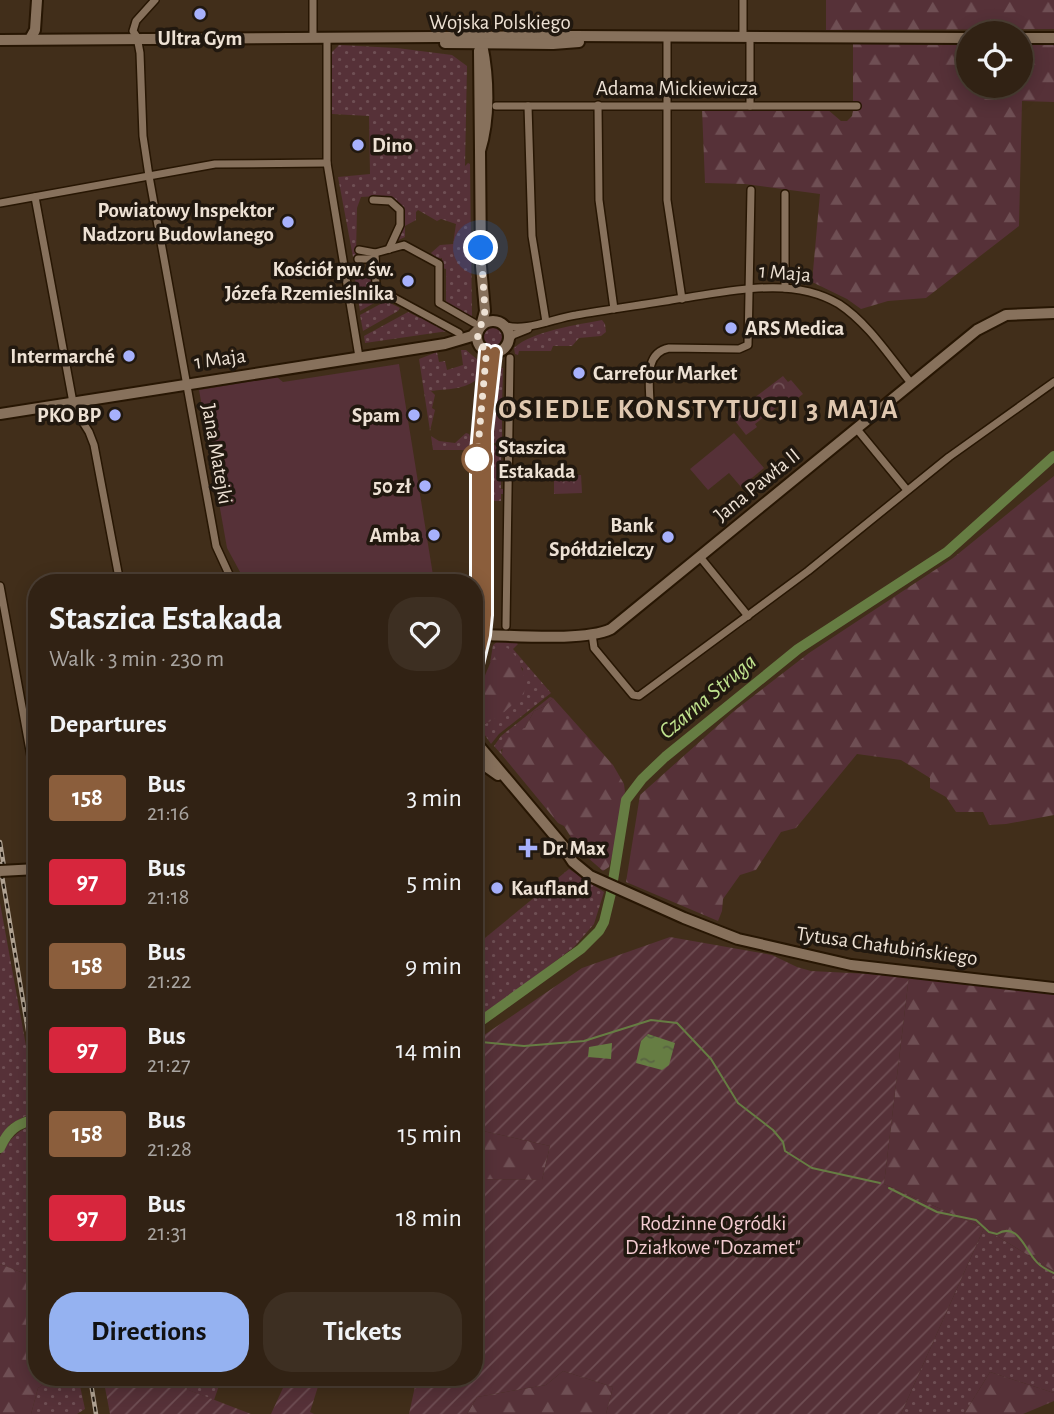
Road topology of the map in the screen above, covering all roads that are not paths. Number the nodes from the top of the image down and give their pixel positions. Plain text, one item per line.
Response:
1 (155, 0) edge
2 (313, 0) edge
3 (743, 0) edge
4 (37, 5) edge
5 (471, 36) junction
6 (137, 37) junction
7 (313, 37) junction
8 (327, 37) junction
9 (667, 37) junction
10 (746, 37) junction
11 (54, 38) junction
12 (395, 38) junction
13 (956, 38) edge
14 (1033, 38) edge
15 (1054, 38) edge
16 (30, 39) junction
17 (0, 40) edge
18 (501, 40) junction
19 (456, 44) junction
20 (482, 44) junction
21 (482, 64) junction
22 (496, 106) dead end
23 (528, 106) junction
24 (598, 106) junction
25 (667, 106) junction
26 (750, 106) junction
27 (857, 106) dead end
28 (327, 163) junction
29 (149, 176) junction
30 (751, 190) dead end
31 (785, 194) dead end
32 (36, 197) junction
33 (373, 200) dead end
34 (0, 203) edge
35 (389, 249) junction
36 (359, 250) dead end
37 (375, 256) junction
38 (358, 259) dead end
39 (785, 288) junction
40 (750, 289) junction
41 (485, 290) junction
42 (682, 299) junction
43 (614, 309) junction
44 (1054, 313) edge
45 (500, 323) junction
46 (542, 323) junction
47 (478, 326) junction
48 (459, 333) dead end
49 (508, 341) junction
50 (445, 344) junction
51 (488, 350) junction
52 (359, 358) junction
53 (510, 358) dead end
54 (1054, 382) edge
55 (187, 383) junction
56 (911, 383) junction
57 (73, 402) junction
58 (650, 405) dead end
59 (0, 414) edge
60 (856, 428) junction
61 (907, 490) junction
62 (700, 557) junction
63 (118, 574) edge
64 (229, 574) edge
65 (480, 574) edge
66 (0, 586) edge
67 (748, 616) junction
68 (506, 626) dead end
69 (592, 634) junction
70 (483, 635) edge
71 (28, 736) edge
72 (483, 751) edge
73 (483, 764) edge
74 (508, 782) junction
75 (28, 869) edge
76 (0, 870) edge
77 (1054, 988) edge

1 - 6 street, Jana Matejki
2 - 7 street
3 - 10 street
4 - 11 street
4 - 16 street
5 - 12 street, Wojska Polskiego
5 - 18 street, Wojska Polskiego
5 - 20 street
6 - 7 street, Wojska Polskiego
6 - 11 street, Wojska Polskiego
6 - 29 street, Jana Matejki
7 - 8 street, Wojska Polskiego
8 - 12 street, Wojska Polskiego
8 - 28 street
9 - 10 street, Wojska Polskiego
9 - 18 street, Wojska Polskiego
9 - 25 street
10 - 13 street, Wojska Polskiego
10 - 26 street
11 - 16 street, Wojska Polskiego
12 - 19 street, Wojska Polskiego
14 - 15 street
16 - 17 street, Wojska Polskiego
18 - 20 street, Wojska Polskiego
18 - 21 street
19 - 20 street, Wojska Polskiego
19 - 21 street
20 - 21 street
21 - 41 street
22 - 23 street, Adama Mickiewicza
23 - 24 street, Adama Mickiewicza
23 - 46 street
24 - 25 street, Adama Mickiewicza
24 - 43 street
25 - 26 street, Adama Mickiewicza
25 - 42 street
26 - 27 street, Adama Mickiewicza
28 - 29 street
28 - 52 street
29 - 32 street
29 - 55 street, Jana Matejki
30 - 40 street
31 - 39 street
32 - 34 street
32 - 57 street
33 - 35 street
35 - 37 street
35 - 47 street
36 - 37 street
37 - 38 street
37 - 48 street
39 - 40 street, 1 Maja
39 - 56 street, 1 Maja
40 - 42 street, 1 Maja
40 - 58 street
41 - 45 street
41 - 47 street
42 - 43 street, 1 Maja
43 - 46 street, 1 Maja
44 - 56 street, Jana Pawła II
45 - 46 street, 1 Maja
45 - 47 street
45 - 49 street
46 - 49 street, 1 Maja
47 - 50 street, 1 Maja
47 - 51 street
49 - 51 street
50 - 51 street, 1 Maja
50 - 52 street, 1 Maja
51 - 65 street
52 - 55 street, 1 Maja
53 - 68 street
54 - 61 street
55 - 57 street, 1 Maja
55 - 64 street, Jana Matejki
56 - 60 street, Jana Pawła II
57 - 59 street, 1 Maja
57 - 63 street
60 - 61 street
60 - 62 street, Jana Pawła II
61 - 67 street
62 - 67 street
62 - 69 street, Jana Pawła II
66 - 71 street
67 - 69 street
69 - 70 street
72 - 74 street, Tytusa Chałubińskiego
73 - 74 street, Tytusa Chałubińskiego
74 - 77 street, Tytusa Chałubińskiego
75 - 76 street, bridge

